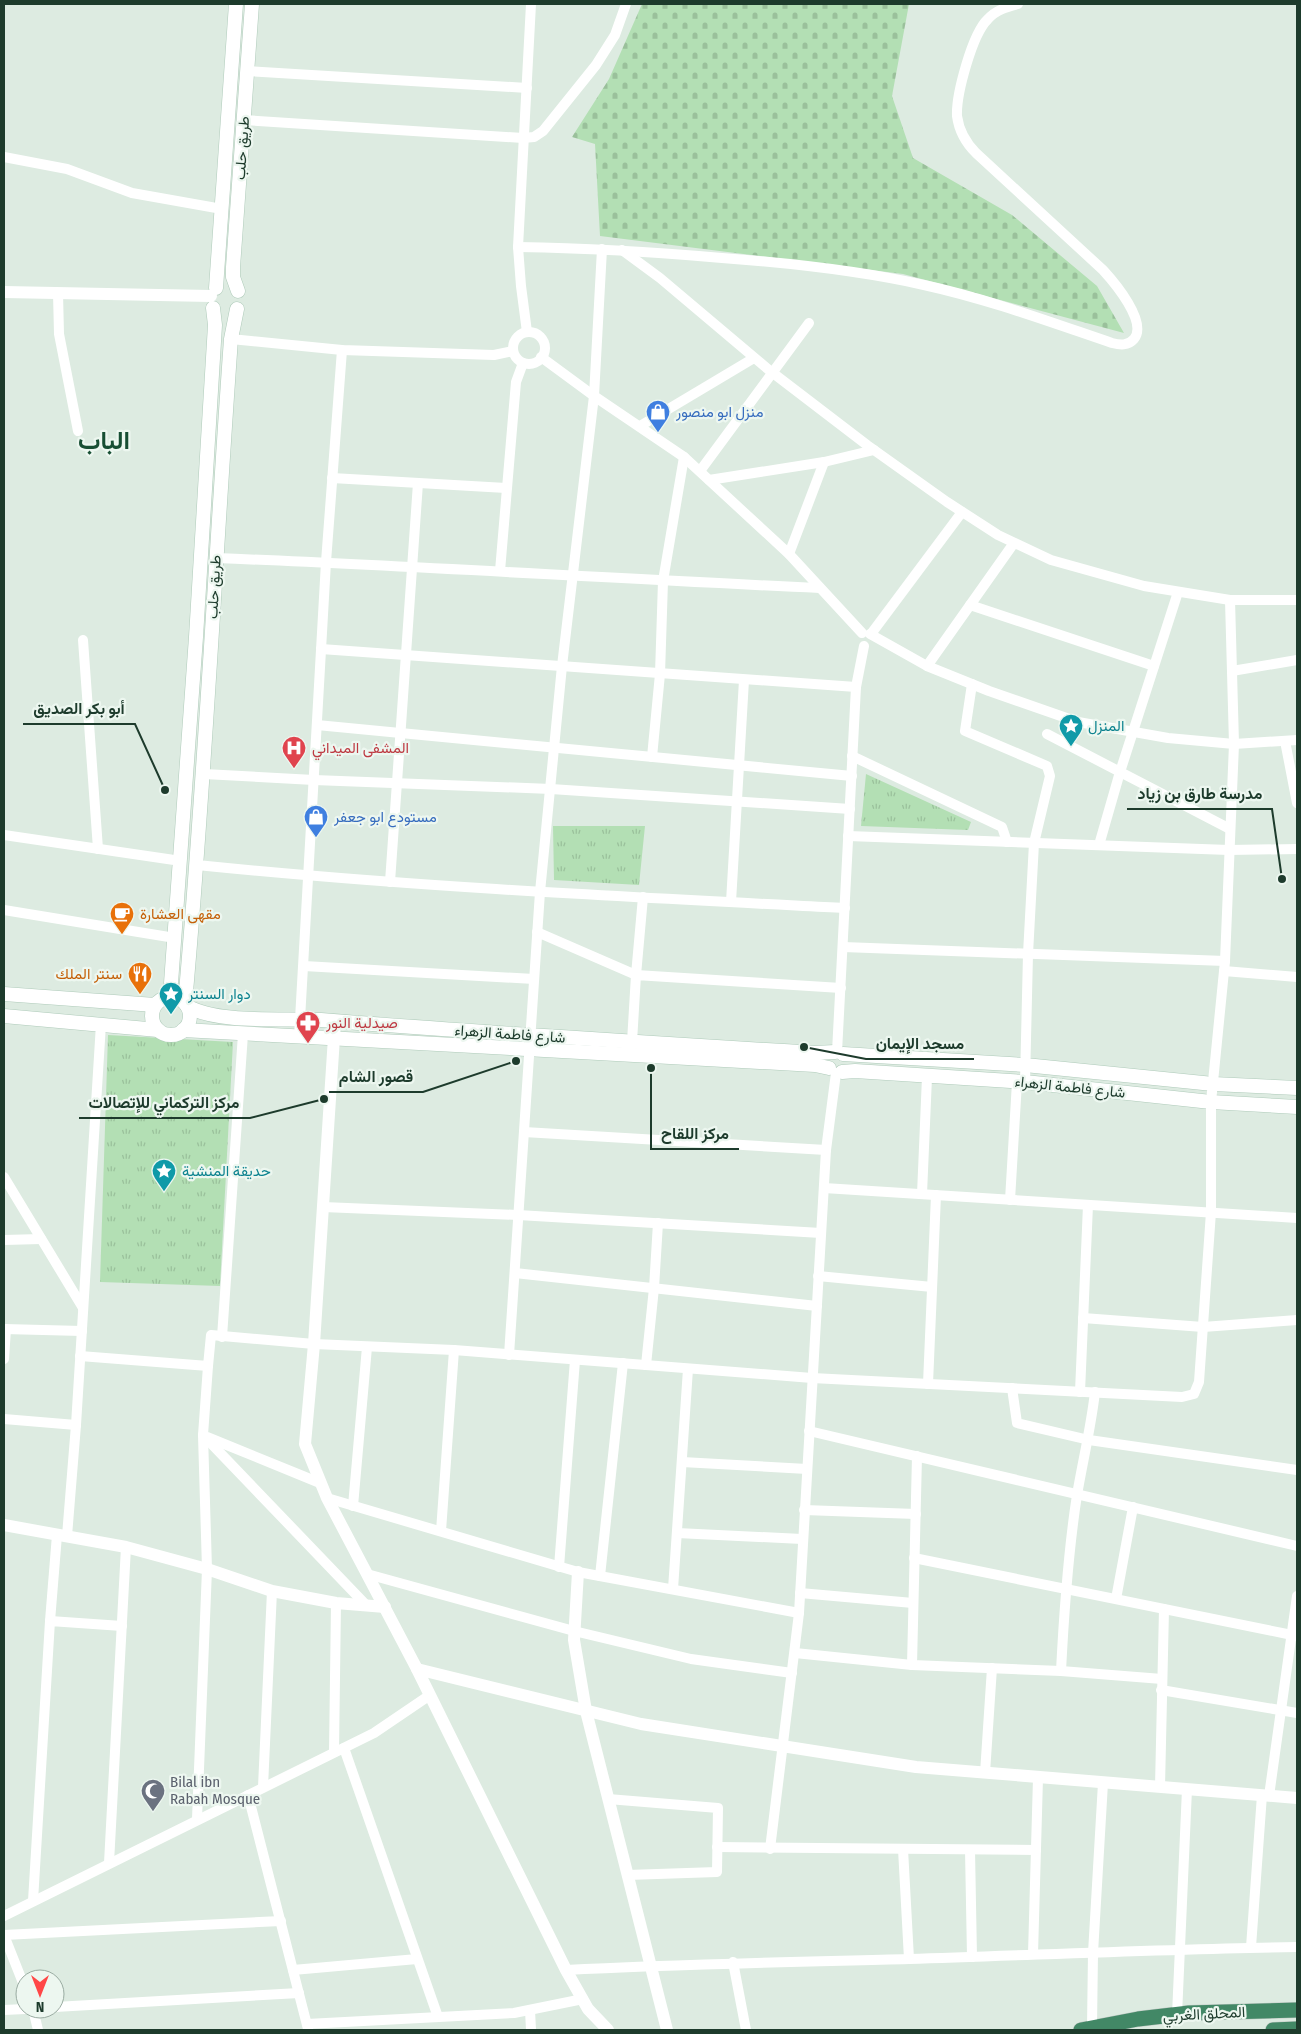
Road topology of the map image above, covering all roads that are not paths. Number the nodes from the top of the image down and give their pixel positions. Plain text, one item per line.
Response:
1 (236, 4) edge
2 (252, 4) edge
3 (531, 4) edge
4 (626, 4) edge
5 (1018, 4) edge
6 (246, 71) junction
7 (527, 88) junction
8 (244, 120) junction
9 (523, 138) junction
10 (4, 157) edge
11 (222, 209) junction
12 (518, 247) junction
13 (602, 249) junction
14 (621, 250) junction
15 (238, 291) junction
16 (4, 292) edge
17 (58, 293) junction
18 (214, 297) junction
19 (237, 309) junction
20 (809, 323) dead end
21 (527, 332) junction
22 (231, 339) junction
23 (342, 350) junction
24 (513, 351) junction
25 (542, 357) junction
26 (754, 358) junction
27 (523, 363) junction
28 (772, 372) junction
29 (594, 396) junction
30 (640, 426) junction
31 (78, 431) dead end
32 (874, 450) junction
33 (684, 457) junction
34 (824, 462) junction
35 (700, 471) junction
36 (332, 478) junction
37 (709, 480) junction
38 (418, 483) junction
39 (506, 488) junction
40 (962, 512) junction
41 (1014, 543) junction
42 (788, 554) junction
43 (216, 558) junction
44 (326, 562) junction
45 (412, 567) junction
46 (500, 571) junction
47 (572, 575) junction
48 (663, 581) junction
49 (820, 588) junction
50 (1178, 592) junction
51 (1230, 600) junction
52 (1297, 600) edge
53 (970, 604) junction
54 (867, 634) junction
55 (83, 640) dead end
56 (321, 649) junction
57 (406, 655) junction
58 (1297, 660) edge
59 (562, 666) junction
60 (927, 666) junction
61 (1154, 666) junction
62 (1232, 671) junction
63 (660, 674) junction
64 (744, 680) junction
65 (972, 684) junction
66 (856, 687) junction
67 (317, 725) junction
68 (1132, 732) junction
69 (401, 733) junction
70 (1047, 734) dead end
71 (1297, 740) edge
72 (1285, 742) junction
73 (1234, 744) junction
74 (555, 748) junction
75 (852, 756) junction
76 (652, 757) junction
77 (739, 766) junction
78 (1120, 772) junction
79 (204, 774) junction
80 (852, 776) junction
81 (314, 780) junction
82 (397, 783) junction
83 (551, 789) junction
84 (737, 801) junction
85 (1297, 803) edge
86 (850, 809) junction
87 (1230, 829) junction
88 (4, 835) edge
89 (848, 836) junction
90 (1007, 842) junction
91 (1034, 843) junction
92 (1099, 845) junction
93 (98, 848) junction
94 (1297, 849) edge
95 (1229, 850) junction
96 (181, 861) junction
97 (197, 865) junction
98 (309, 876) junction
99 (390, 882) junction
100 (540, 892) junction
101 (643, 897) junction
102 (731, 902) junction
103 (845, 908) junction
104 (4, 910) edge
105 (537, 932) junction
106 (176, 938) junction
107 (843, 948) junction
108 (1028, 954) junction
109 (304, 966) junction
110 (1224, 966) junction
111 (636, 975) junction
112 (1297, 977) edge
113 (534, 979) junction
114 (840, 988) junction
115 (4, 994) edge
116 (170, 996) junction
117 (186, 1004) junction
118 (155, 1005) junction
119 (4, 1016) edge
120 (301, 1019) junction
121 (335, 1022) junction
122 (101, 1024) junction
123 (158, 1030) junction
124 (183, 1030) junction
125 (243, 1034) junction
126 (530, 1035) junction
127 (300, 1037) junction
128 (334, 1039) junction
129 (632, 1042) junction
130 (529, 1050) junction
131 (839, 1053) junction
132 (1025, 1065) junction
133 (835, 1071) junction
134 (928, 1077) junction
135 (1021, 1082) junction
136 (1213, 1084) junction
137 (1297, 1088) edge
138 (1211, 1102) junction
139 (1297, 1107) edge
140 (524, 1132) junction
141 (826, 1150) junction
142 (4, 1178) edge
143 (824, 1188) junction
144 (922, 1194) junction
145 (936, 1195) junction
146 (1010, 1200) junction
147 (1088, 1205) junction
148 (323, 1206) junction
149 (1211, 1212) junction
150 (518, 1215) junction
151 (1297, 1218) edge
152 (658, 1223) junction
153 (821, 1233) junction
154 (41, 1239) junction
155 (4, 1240) edge
156 (515, 1273) junction
157 (818, 1276) junction
158 (932, 1287) junction
159 (654, 1288) junction
160 (816, 1306) junction
161 (83, 1308) junction
162 (1083, 1318) junction
163 (1297, 1320) edge
164 (1203, 1327) junction
165 (5, 1329) edge
166 (82, 1331) junction
167 (222, 1337) junction
168 (314, 1344) junction
169 (367, 1347) junction
170 (454, 1350) junction
171 (509, 1355) junction
172 (80, 1356) junction
173 (4, 1359) edge
174 (574, 1360) junction
175 (623, 1364) junction
176 (646, 1365) junction
177 (208, 1366) junction
178 (688, 1369) junction
179 (812, 1378) junction
180 (928, 1384) junction
181 (1012, 1388) junction
182 (1080, 1392) junction
183 (1096, 1392) junction
184 (4, 1419) edge
185 (76, 1425) junction
186 (809, 1431) junction
187 (203, 1435) junction
188 (1089, 1440) junction
189 (917, 1456) junction
190 (682, 1462) junction
191 (806, 1469) junction
192 (1297, 1470) edge
193 (320, 1483) junction
194 (1078, 1494) junction
195 (327, 1498) junction
196 (353, 1506) junction
197 (1132, 1507) junction
198 (804, 1510) junction
199 (916, 1514) junction
200 (4, 1525) edge
201 (441, 1531) junction
202 (677, 1533) junction
203 (62, 1536) junction
204 (802, 1539) junction
205 (1297, 1546) edge
206 (126, 1547) junction
207 (914, 1558) junction
208 (559, 1567) junction
209 (207, 1570) junction
210 (578, 1572) junction
211 (367, 1574) junction
212 (600, 1576) junction
213 (1065, 1589) junction
214 (673, 1590) junction
215 (272, 1591) junction
216 (800, 1593) junction
217 (1297, 1596) edge
218 (1116, 1599) junction
219 (336, 1603) junction
220 (913, 1603) junction
221 (367, 1606) junction
222 (385, 1607) junction
223 (1164, 1609) junction
224 (799, 1614) junction
225 (50, 1620) junction
226 (122, 1626) junction
227 (574, 1631) junction
228 (1294, 1635) edge
229 (794, 1653) junction
230 (912, 1665) junction
231 (992, 1668) junction
232 (417, 1669) junction
233 (1061, 1671) junction
234 (792, 1673) junction
235 (1162, 1679) junction
236 (1161, 1690) junction
237 (430, 1695) junction
238 (586, 1711) junction
239 (1281, 1711) junction
240 (1297, 1713) edge
241 (784, 1747) junction
242 (339, 1750) junction
243 (985, 1773) junction
244 (1038, 1778) junction
245 (1103, 1783) junction
246 (263, 1787) junction
247 (1160, 1787) junction
248 (1187, 1790) junction
249 (248, 1795) junction
250 (1265, 1796) junction
251 (1297, 1798) edge
252 (608, 1800) junction
253 (197, 1819) junction
254 (717, 1847) junction
255 (770, 1849) junction
256 (904, 1849) junction
257 (970, 1850) junction
258 (1036, 1850) junction
259 (109, 1863) junction
260 (628, 1875) junction
261 (33, 1901) junction
262 (4, 1916) edge
263 (281, 1921) junction
264 (4, 1935) edge
265 (1251, 1947) junction
266 (1297, 1947) edge
267 (1180, 1949) junction
268 (1093, 1953) junction
269 (1033, 1954) junction
270 (972, 1957) junction
271 (417, 1959) junction
272 (909, 1959) junction
273 (733, 1962) junction
274 (650, 1965) junction
275 (17, 1969) edge
276 (293, 1970) junction
277 (566, 1970) junction
278 (299, 1993) junction
279 (583, 2000) junction
280 (65, 2006) edge
281 (530, 2010) junction
282 (1297, 2010) edge
283 (1177, 2015) junction
284 (438, 2018) junction
285 (308, 2027) edge
286 (1087, 2029) edge
287 (1297, 2029) edge
288 (532, 2030) edge
289 (608, 2030) edge
290 (667, 2030) edge
291 (746, 2030) edge
292 (1272, 2030) edge

1 - 11 main road
2 - 6 main road, طريق حلب
3 - 7 street
4 - 9 street
5 - 14 street
6 - 7 street
6 - 8 main road, طريق حلب
7 - 9 street
8 - 9 street
8 - 15 main road, طريق حلب
9 - 12 street
10 - 11 street
11 - 18 main road
12 - 13 street
12 - 21 street
13 - 14 street
13 - 29 street
14 - 26 street
15 - 18 main road
15 - 19 main road
16 - 17 street
17 - 18 street
17 - 31 street
18 - 19 main road
18 - 96 main road
19 - 22 main road, طريق حلب
20 - 28 street
21 - 24 street
21 - 25 street
22 - 23 street
22 - 43 main road, طريق حلب
23 - 24 street
23 - 36 street
24 - 27 street
25 - 27 street
25 - 29 street
26 - 28 street
26 - 30 street
27 - 39 street
28 - 32 street
28 - 35 street
29 - 30 street
29 - 47 street
30 - 33 street
32 - 34 street
32 - 40 street
33 - 35 street
33 - 48 street
34 - 37 street
34 - 42 street
35 - 37 street
36 - 38 street
36 - 44 street
37 - 42 street
38 - 39 street
38 - 45 street
39 - 46 street
40 - 41 street
40 - 54 street
41 - 50 street
41 - 53 street
42 - 49 street
43 - 44 street
43 - 79 main road, طريق حلب
44 - 45 street
44 - 56 street
45 - 46 street
45 - 57 street
46 - 47 street
47 - 48 street
47 - 59 street
48 - 49 street
48 - 63 street
49 - 54 street
50 - 51 street
50 - 61 street
51 - 52 street
51 - 62 street
53 - 60 street
53 - 61 street
54 - 60 street
54 - 66 street
55 - 93 street
56 - 57 street
56 - 67 street
57 - 59 street
57 - 69 street
58 - 62 street
59 - 63 street
59 - 74 street
60 - 65 street
61 - 68 street
62 - 73 street
63 - 64 street
63 - 76 street
64 - 66 street
64 - 77 street
65 - 68 street
65 - 91 street
66 - 75 street
67 - 69 street
67 - 81 street
68 - 73 street
68 - 78 street
69 - 74 street
69 - 82 street
70 - 78 street
71 - 72 street
72 - 73 street
72 - 85 street
73 - 87 street
74 - 76 street
74 - 83 street
75 - 80 street
75 - 90 street
76 - 77 street
77 - 80 street
77 - 84 street
78 - 87 street
78 - 92 street
79 - 81 street
79 - 97 main road, طريق حلب
80 - 86 street
81 - 82 street
81 - 98 street
82 - 83 street
82 - 99 street
83 - 84 street
83 - 100 street
84 - 86 street
84 - 102 street
86 - 89 street
87 - 95 street
88 - 93 street
89 - 90 street
89 - 103 street
90 - 91 street
91 - 92 street
91 - 108 street
92 - 95 street
93 - 96 street
94 - 95 street
95 - 110 street
96 - 106 main road
97 - 98 street
97 - 117 main road, طريق حلب
98 - 99 street
98 - 109 street
99 - 100 street
100 - 101 street
100 - 105 street
101 - 102 street
101 - 111 street
102 - 103 street
103 - 107 street
104 - 106 street
105 - 111 street
105 - 113 street
106 - 116 main road
107 - 108 street
107 - 114 street
108 - 110 street
108 - 132 street
109 - 113 street
109 - 120 street
110 - 112 street
110 - 136 street
111 - 114 street
111 - 129 street
113 - 126 street
114 - 131 street
115 - 118 main road
116 - 117 main road
116 - 118 main road
117 - 120 main road, شارع فاطمة الزهراء
117 - 124 main road
118 - 123 main road
119 - 122 main road
120 - 121 main road, شارع فاطمة الزهراء
120 - 127 street
121 - 126 main road, شارع فاطمة الزهراء
121 - 128 street
122 - 123 main road
122 - 161 street
123 - 124 main road
124 - 125 main road, شارع فاطمة الزهراء
125 - 127 main road, شارع فاطمة الزهراء
125 - 167 street
126 - 129 main road, شارع فاطمة الزهراء
126 - 130 street
127 - 128 main road, شارع فاطمة الزهراء
128 - 130 main road, شارع فاطمة الزهراء
128 - 148 street
129 - 131 main road, شارع فاطمة الزهراء
130 - 133 main road, شارع فاطمة الزهراء
130 - 140 street
131 - 132 main road, شارع فاطمة الزهراء
131 - 133 main road
132 - 135 street
132 - 136 main road, شارع فاطمة الزهراء
133 - 134 main road, شارع فاطمة الزهراء
133 - 141 street
134 - 135 main road, شارع فاطمة الزهراء
134 - 144 street
135 - 138 main road, شارع فاطمة الزهراء
135 - 146 street
136 - 137 main road, شارع فاطمة الزهراء
136 - 138 street
138 - 139 main road, شارع فاطمة الزهراء
138 - 149 street
140 - 141 street
140 - 150 street
141 - 143 street
142 - 154 street
143 - 144 street
143 - 153 street
144 - 145 street
145 - 146 street
145 - 158 street
146 - 147 street
147 - 149 street
147 - 162 street
148 - 150 street
148 - 168 street
149 - 151 street
149 - 164 street
150 - 152 street
150 - 156 street
152 - 153 street
152 - 159 street
153 - 157 street
154 - 155 street
154 - 161 street
156 - 159 street
156 - 171 street
157 - 158 street
157 - 160 street
158 - 180 street
159 - 160 street
159 - 176 street
160 - 179 street
161 - 166 street
162 - 164 street
162 - 182 street
163 - 164 street
164 - 183 street
165 - 166 street
165 - 173 street
166 - 172 street
167 - 168 street
167 - 177 street
168 - 169 street
168 - 193 street
169 - 170 street
169 - 196 street
170 - 171 street
170 - 201 street
171 - 174 street
172 - 177 street
172 - 185 street
174 - 175 street
174 - 208 street
175 - 176 street
175 - 212 street
176 - 178 street
177 - 187 street
178 - 179 street
178 - 190 street
179 - 180 street
179 - 186 street
180 - 181 street
181 - 182 street
181 - 188 street
182 - 183 street
183 - 188 street
184 - 185 street
185 - 203 street
186 - 189 street
186 - 191 street
187 - 193 street
187 - 209 street
187 - 221 street
188 - 192 street
188 - 194 street
189 - 194 street
189 - 199 street
190 - 191 street
190 - 202 street
191 - 198 street
193 - 195 street
194 - 197 street
194 - 213 street
195 - 196 street
195 - 211 street
196 - 201 street
197 - 205 street
197 - 218 street
198 - 199 street
198 - 204 street
199 - 207 street
200 - 203 street
201 - 208 street
202 - 204 street
202 - 214 street
203 - 206 street
203 - 225 street
204 - 216 street
206 - 209 street
206 - 226 street
207 - 213 street
207 - 220 street
208 - 210 street
209 - 215 street
209 - 253 street
210 - 212 street
210 - 227 street
211 - 222 street
211 - 227 street
212 - 214 street
213 - 218 street
213 - 233 street
214 - 224 street
215 - 219 street
215 - 246 street
216 - 220 street
216 - 224 street
217 - 228 street
218 - 223 street
219 - 221 street
219 - 242 street
220 - 230 street
221 - 222 street
222 - 232 street
223 - 228 street
223 - 235 street
224 - 229 street
225 - 226 street
225 - 261 street
226 - 259 street
227 - 234 street
227 - 238 street
228 - 239 street
229 - 230 street
229 - 234 street
230 - 231 street
231 - 233 street
231 - 243 street
232 - 237 street
232 - 238 street
233 - 235 street
234 - 241 street
235 - 236 street
236 - 239 street
236 - 247 street
237 - 242 street
237 - 277 street
238 - 241 street
238 - 252 street
239 - 240 street
239 - 250 street
241 - 243 street
241 - 255 street
242 - 246 street
242 - 271 street
243 - 244 street
244 - 245 street
244 - 258 street
245 - 247 street
245 - 268 street
246 - 249 street
247 - 248 street
248 - 250 street
248 - 267 street
249 - 253 street
249 - 263 street
250 - 251 street
250 - 265 street
252 - 254 street
252 - 260 street
253 - 259 street
254 - 255 street
254 - 260 street
255 - 256 street
256 - 257 street
256 - 272 street
257 - 258 street
257 - 270 street
258 - 269 street
259 - 261 street
260 - 274 street
261 - 262 street
263 - 264 street
263 - 276 street
264 - 275 street
265 - 266 street
265 - 267 street
267 - 268 street
267 - 283 street
268 - 269 street
268 - 286 street
269 - 270 street
270 - 272 street
271 - 276 street
271 - 284 street
272 - 273 street
273 - 274 street
273 - 291 street
274 - 277 street
274 - 290 street
276 - 278 street
277 - 279 street
278 - 280 street
278 - 285 street
279 - 281 street
279 - 289 street
281 - 284 street
281 - 288 street
282 - 283 highway, المحلق الغربي
283 - 286 highway, المحلق الغربي
284 - 285 street
287 - 292 highway

